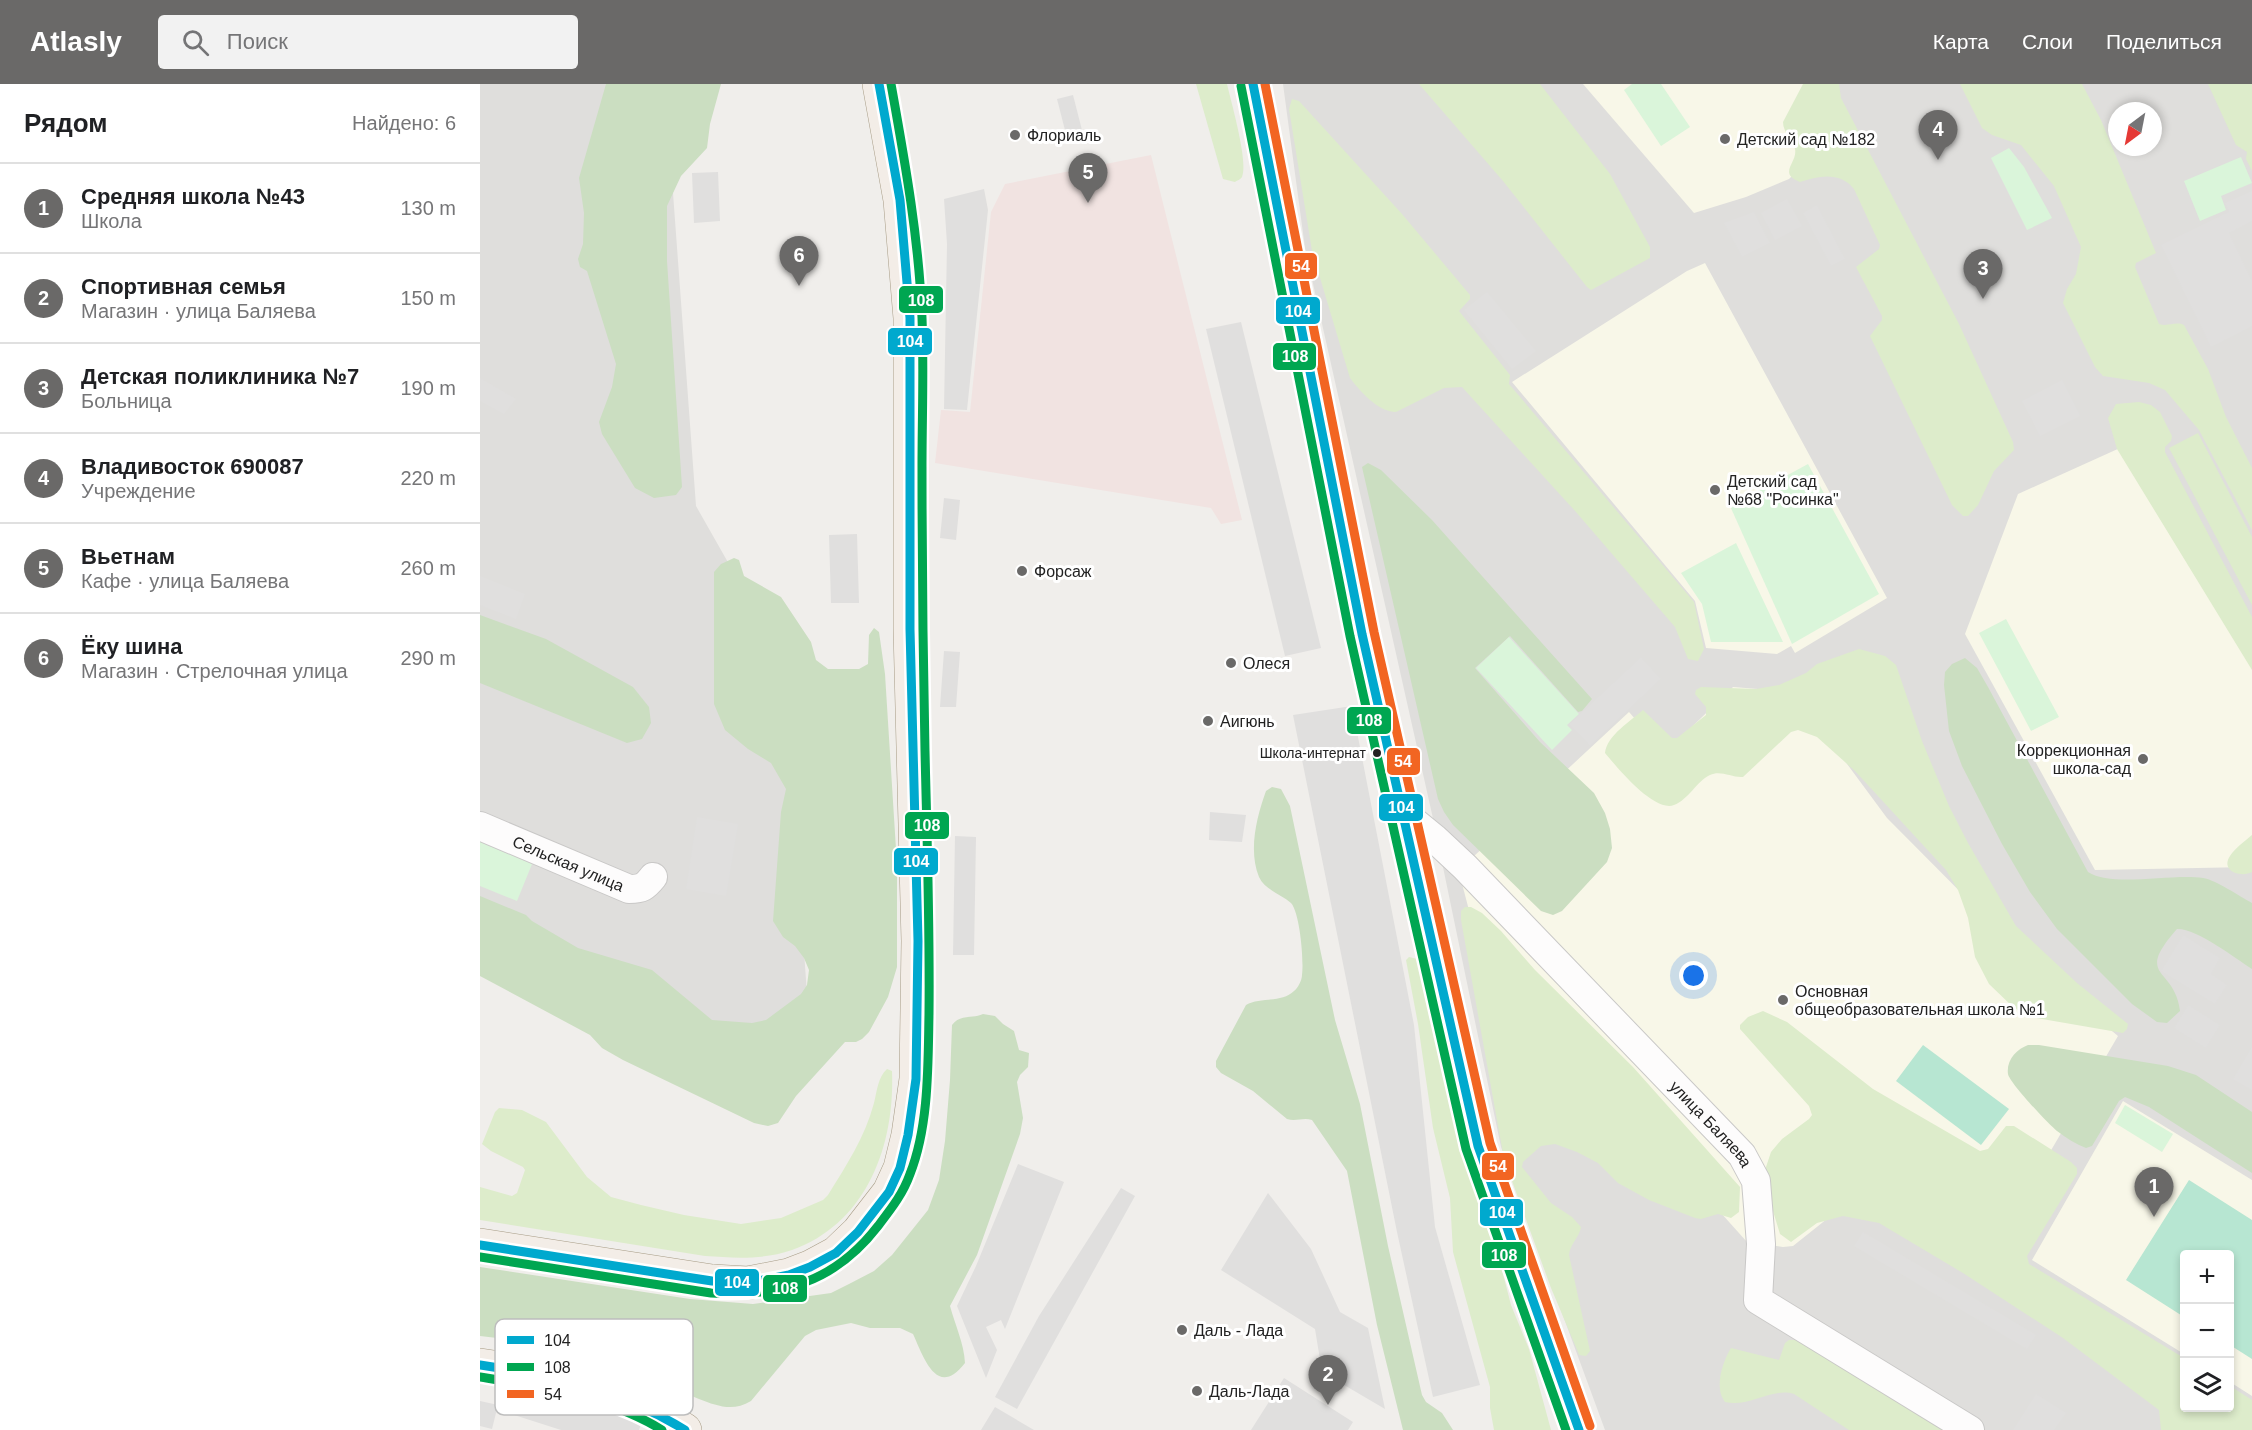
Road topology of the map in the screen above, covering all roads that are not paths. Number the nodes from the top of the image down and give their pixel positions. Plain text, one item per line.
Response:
1 (879, 84) edge
2 (1253, 84) edge
3 (1401, 811) junction
4 (480, 826) edge
5 (653, 877) dead end
6 (480, 1245) edge
7 (480, 1365) edge
8 (495, 1367) edge
9 (658, 1415) edge
10 (685, 1430) edge
11 (1579, 1430) edge
12 (1970, 1430) edge

1 - 6 main road
2 - 3 street
3 - 11 street
3 - 12 street, улица Баляева
4 - 5 street, Сельская улица
7 - 8 main road
9 - 10 main road

